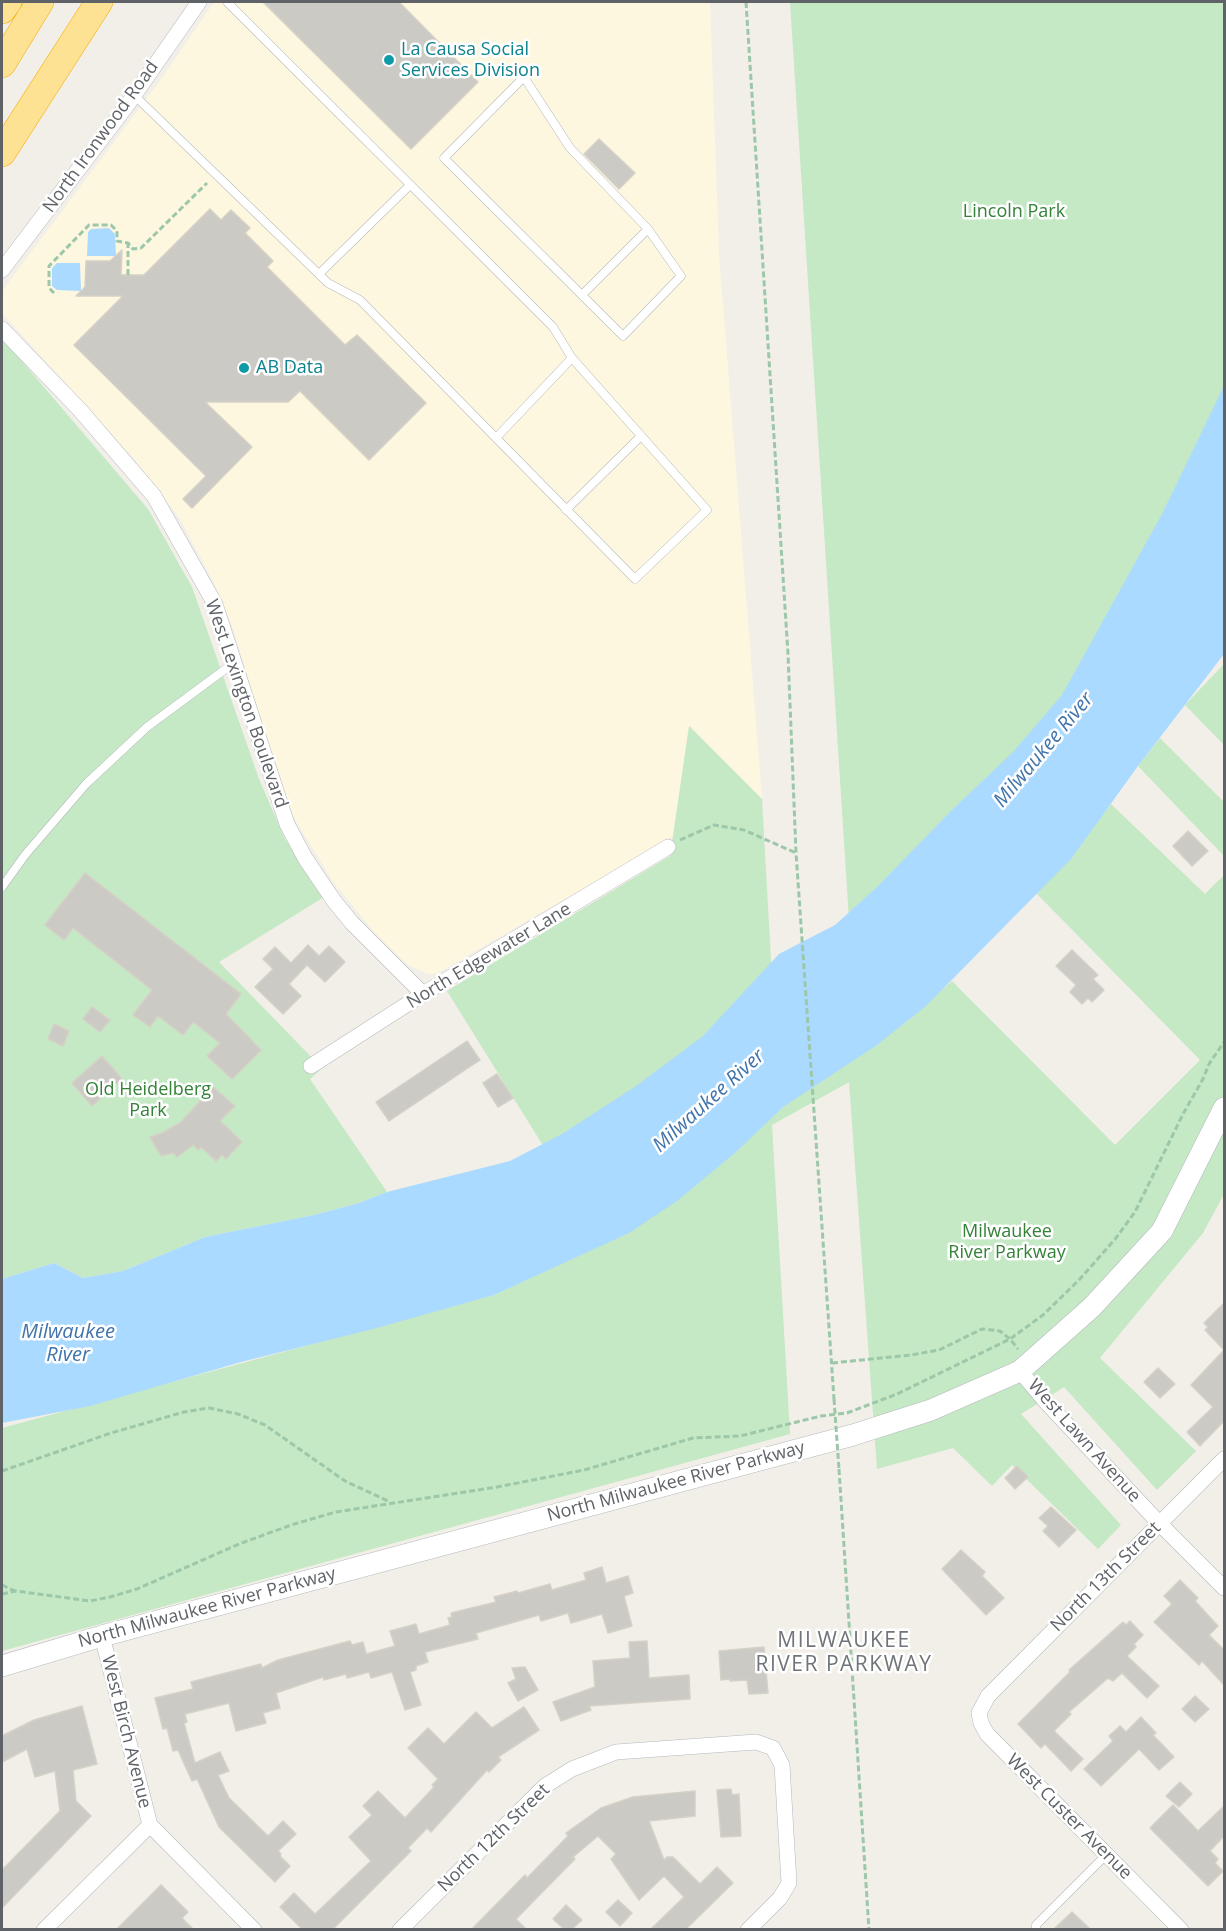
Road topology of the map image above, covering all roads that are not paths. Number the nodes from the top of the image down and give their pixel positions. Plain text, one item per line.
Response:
1 (8, 2) edge
2 (40, 2) edge
3 (99, 2) edge
4 (199, 2) edge
5 (227, 2) edge
6 (2, 10) edge
7 (2, 64) edge
8 (134, 95) junction
9 (2, 153) edge
10 (410, 185) junction
11 (648, 229) junction
12 (2, 270) edge
13 (319, 274) junction
14 (582, 295) junction
15 (2, 328) edge
16 (572, 358) junction
17 (641, 436) junction
18 (496, 438) junction
19 (566, 510) junction
20 (235, 662) junction
21 (668, 847) road end
22 (2, 887) edge
23 (423, 994) junction
24 (311, 1066) dead end
25 (1224, 1108) edge
26 (1020, 1371) junction
27 (1224, 1459) edge
28 (1160, 1523) junction
29 (1224, 1588) edge
30 (102, 1636) junction
31 (2, 1666) edge
32 (988, 1696) joint
33 (150, 1825) junction
34 (1106, 1855) junction
35 (44, 1929) edge
36 (254, 1929) edge
37 (400, 1929) edge
38 (748, 1929) edge
39 (1036, 1929) edge
40 (1181, 1929) edge

1 - 6 highway
2 - 7 highway
3 - 9 highway
4 - 8 street, North Ironwood Road
5 - 10 lane
8 - 12 street, North Ironwood Road
8 - 13 lane
10 - 13 lane
10 - 16 lane
11 - 14 lane
11 - 14 lane
11 - 14 lane
13 - 18 lane
15 - 20 street, West Lexington Boulevard
16 - 17 lane
16 - 18 lane
17 - 19 lane
17 - 19 lane
18 - 19 lane
20 - 22 lane
20 - 23 street, West Lexington Boulevard
21 - 23 street, North Edgewater Lane
23 - 24 street, North Edgewater Lane
25 - 26 street, North Milwaukee River Parkway
26 - 28 street, West Lawn Avenue
26 - 30 street, North Milwaukee River Parkway
27 - 28 street, North 13th Street
28 - 29 street, West Lawn Avenue
28 - 32 street, North 13th Street
30 - 31 street, North Milwaukee River Parkway
30 - 33 street, West Birch Avenue
32 - 34 street, West Custer Avenue
33 - 35 street
33 - 36 street, West Birch Avenue
34 - 39 lane
34 - 40 street, West Custer Avenue
37 - 38 street, North 12th Street

